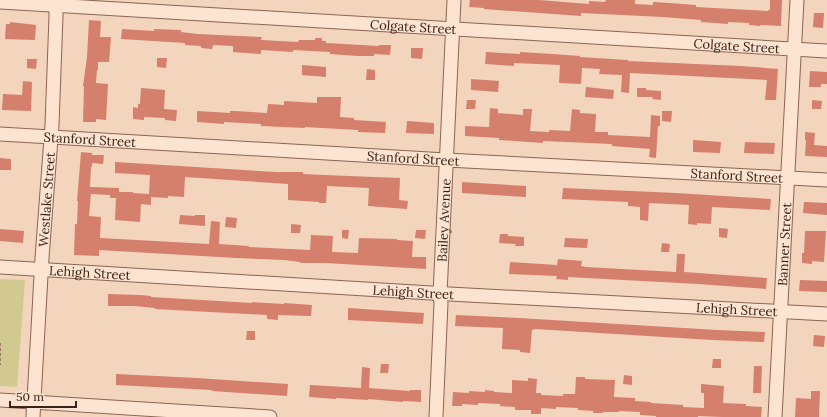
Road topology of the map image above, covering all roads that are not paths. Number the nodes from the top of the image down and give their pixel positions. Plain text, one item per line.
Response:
1 (454, 0) edge
2 (797, 0) edge
3 (0, 2) edge
4 (56, 3) edge
5 (452, 29) junction
6 (794, 49) junction
7 (827, 51) edge
8 (0, 134) edge
9 (51, 137) junction
10 (446, 160) junction
11 (788, 178) junction
12 (827, 180) edge
13 (0, 267) edge
14 (42, 270) junction
15 (440, 294) junction
16 (780, 312) junction
17 (827, 314) edge
18 (0, 400) edge
19 (34, 402) junction
20 (33, 417) edge
21 (270, 417) edge
22 (436, 417) edge
23 (775, 417) edge

1 - 5 street, Bailey Avenue
2 - 6 street, Banner Street
3 - 4 street, Colgate Street
4 - 5 street, Colgate Street
4 - 9 street, Westlake Street
5 - 6 street, Colgate Street
5 - 10 street, Bailey Avenue
6 - 7 street, Colgate Street
6 - 11 street, Banner Street
8 - 9 street, Stanford Street
9 - 10 street, Stanford Street
9 - 14 street, Westlake Street
10 - 11 street, Stanford Street
10 - 15 street, Bailey Avenue
11 - 12 street, Stanford Street
11 - 16 street, Banner Street
13 - 14 street, Lehigh Street
14 - 15 street, Lehigh Street
14 - 19 street, Westlake Street
15 - 16 street, Lehigh Street
15 - 22 street, Bailey Avenue
16 - 17 street, Lehigh Street
16 - 23 street, Banner Street
18 - 19 street
19 - 20 street, Westlake Street
19 - 21 street

